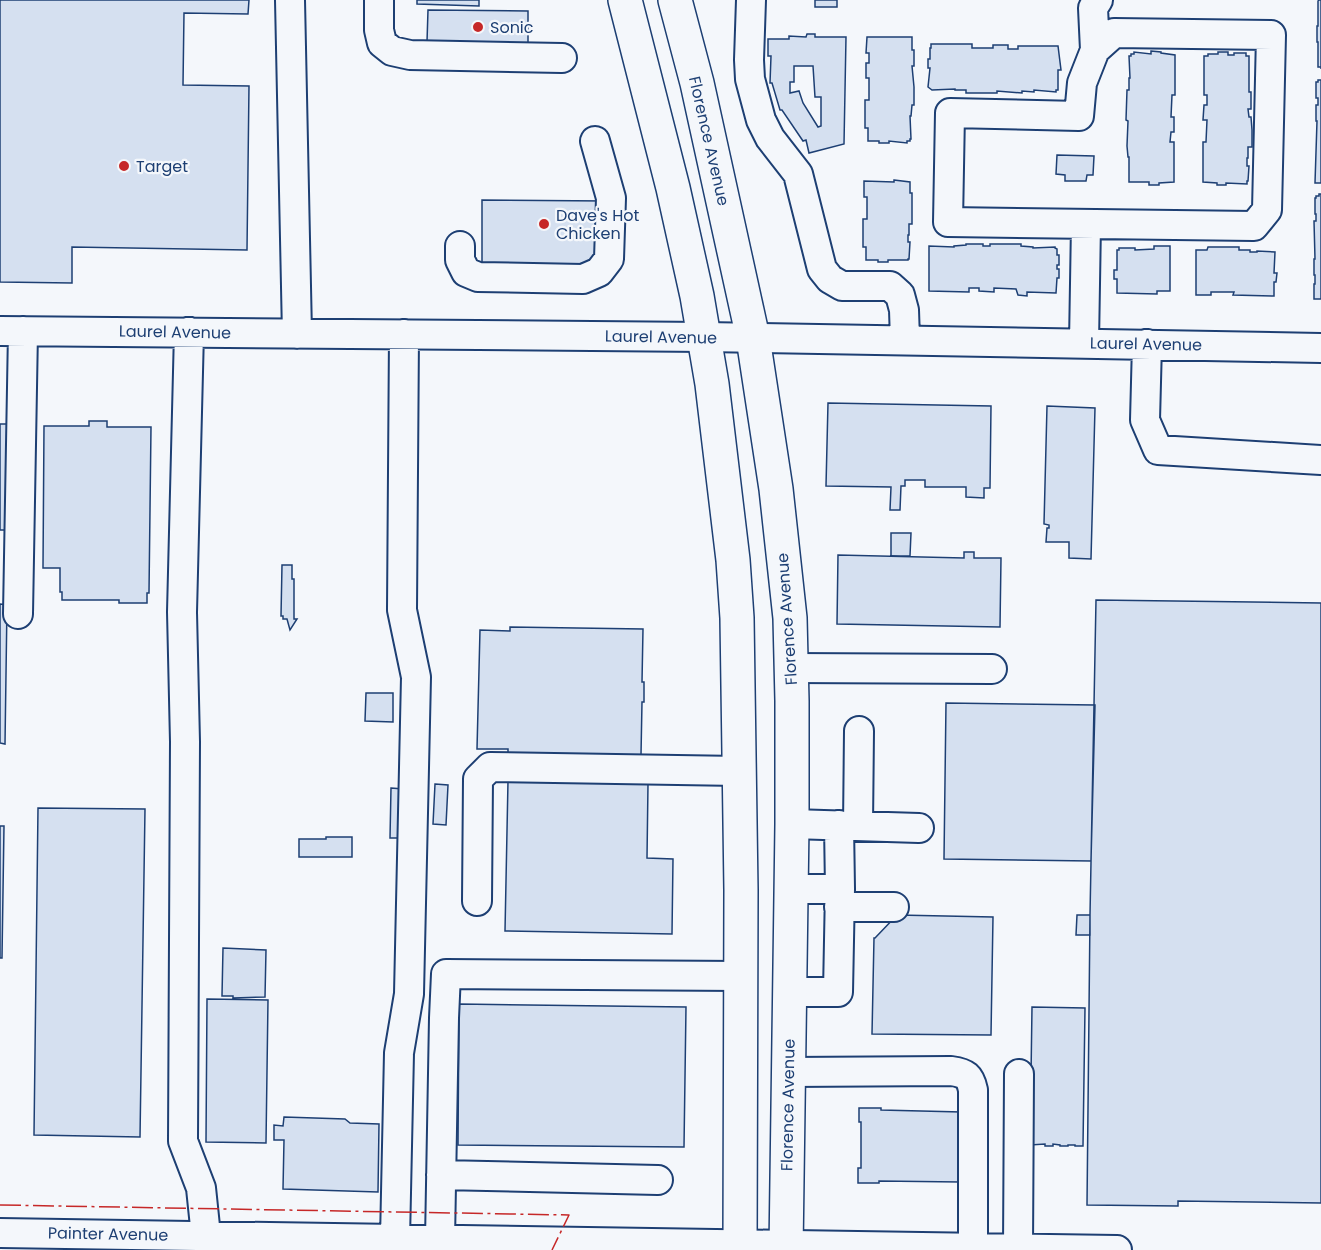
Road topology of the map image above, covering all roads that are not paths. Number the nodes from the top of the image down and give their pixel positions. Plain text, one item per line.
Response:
1 (290, 0) edge
2 (379, 0) edge
3 (625, 0) edge
4 (675, 0) edge
5 (752, 0) edge
6 (1098, 0) edge
7 (1095, 50) junction
8 (562, 58) dead end
9 (595, 141) dead end
10 (1086, 224) junction
11 (460, 246) dead end
12 (11, 331) edge
13 (189, 332) junction
14 (297, 334) junction
15 (404, 334) junction
16 (705, 337) junction
17 (753, 338) junction
18 (905, 340) junction
19 (1084, 343) junction
20 (1147, 344) junction
21 (1321, 348) edge
22 (1321, 460) edge
23 (18, 614) dead end
24 (792, 668) junction
25 (992, 669) dead end
26 (859, 731) dead end
27 (739, 771) junction
28 (792, 824) junction
29 (849, 826) junction
30 (919, 828) dead end
31 (791, 889) junction
32 (839, 898) junction
33 (477, 901) dead end
34 (894, 907) dead end
35 (740, 976) junction
36 (789, 992) junction
37 (788, 1072) junction
38 (1019, 1074) dead end
39 (441, 1175) junction
40 (658, 1180) dead end
41 (0, 1233) edge
42 (206, 1236) junction
43 (395, 1239) junction
44 (440, 1240) junction
45 (348, 1244) edge
46 (518, 1245) edge
47 (740, 1247) edge
48 (786, 1247) edge
49 (973, 1248) junction
50 (1018, 1248) junction
51 (1117, 1250) edge

1 - 14 street
2 - 8 street
3 - 16 main road
4 - 17 main road, Florence Avenue
5 - 18 street
6 - 7 street
7 - 10 street
7 - 10 street
9 - 11 street
10 - 19 street
12 - 13 street, Laurel Avenue
12 - 23 street
13 - 14 street, Laurel Avenue
13 - 42 street
14 - 15 street, Laurel Avenue
15 - 16 street, Laurel Avenue
15 - 43 street
16 - 17 street, Laurel Avenue
16 - 27 main road
17 - 18 street, Laurel Avenue
17 - 24 main road, Florence Avenue
18 - 19 street, Laurel Avenue
19 - 20 street, Laurel Avenue
20 - 21 street, Laurel Avenue
20 - 22 street
24 - 25 street
24 - 28 main road, Florence Avenue
26 - 29 street
27 - 33 street
27 - 35 main road
28 - 29 street
28 - 31 main road, Florence Avenue
29 - 30 street
29 - 32 street
31 - 32 street
31 - 36 main road, Florence Avenue
32 - 34 street
32 - 36 street
35 - 39 street
35 - 47 main road
36 - 37 main road, Florence Avenue
37 - 48 main road, Florence Avenue
37 - 49 street
38 - 50 street
39 - 40 street
39 - 44 street
41 - 42 street, Painter Avenue
42 - 45 street, Painter Avenue
43 - 44 street, Painter Avenue
43 - 45 street, Painter Avenue
44 - 46 street, Painter Avenue
46 - 47 street, Painter Avenue
47 - 48 street, Painter Avenue
48 - 49 street, Painter Avenue
49 - 50 street, Painter Avenue
50 - 51 street, Painter Avenue

